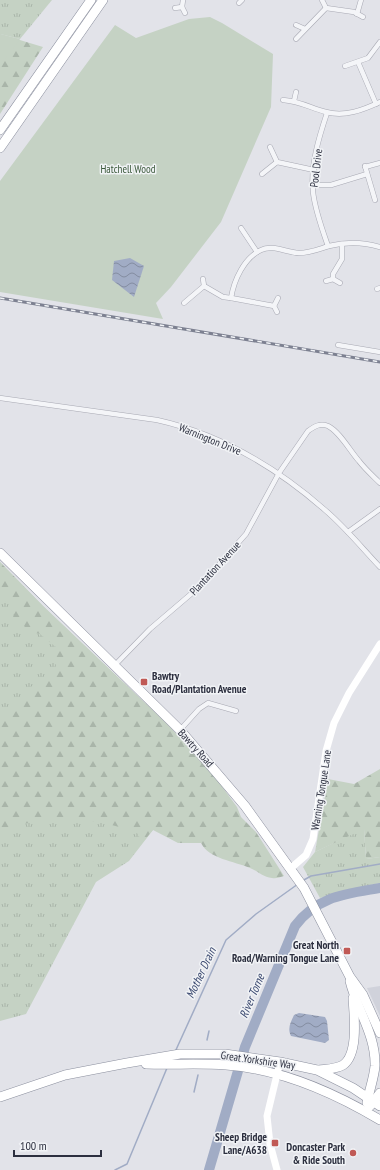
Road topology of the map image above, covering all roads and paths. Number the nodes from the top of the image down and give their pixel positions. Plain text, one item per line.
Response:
1 (91, 0) edge
2 (103, 0) edge
3 (183, 0) edge
4 (322, 0) edge
5 (361, 0) edge
6 (182, 7) junction
7 (175, 8) dead end
8 (326, 8) junction
9 (185, 13) dead end
10 (357, 14) junction
11 (363, 18) dead end
12 (296, 25) dead end
13 (305, 29) junction
14 (296, 39) dead end
15 (380, 42) edge
16 (358, 62) junction
17 (345, 66) dead end
18 (296, 92) dead end
19 (283, 100) dead end
20 (294, 101) junction
21 (378, 103) edge
22 (327, 113) junction
23 (0, 130) edge
24 (270, 147) dead end
25 (0, 148) edge
26 (277, 162) junction
27 (380, 163) edge
28 (314, 170) junction
29 (262, 174) dead end
30 (368, 174) junction
31 (312, 184) junction
32 (375, 200) dead end
33 (241, 228) dead end
34 (342, 244) junction
35 (328, 246) junction
36 (380, 247) edge
37 (257, 252) junction
38 (203, 279) dead end
39 (333, 279) junction
40 (326, 282) dead end
41 (340, 283) dead end
42 (204, 286) junction
43 (231, 298) junction
44 (278, 298) dead end
45 (184, 303) dead end
46 (274, 306) junction
47 (277, 312) dead end
48 (338, 345) dead end
49 (380, 352) edge
50 (0, 398) edge
51 (279, 473) junction
52 (380, 483) edge
53 (380, 508) edge
54 (348, 532) junction
55 (0, 553) edge
56 (380, 567) edge
57 (380, 644) edge
58 (115, 665) junction
59 (236, 711) dead end
60 (180, 730) junction
61 (290, 868) junction
62 (350, 977) junction
63 (353, 994) junction
64 (380, 1033) edge
65 (162, 1060) junction
66 (280, 1062) junction
67 (317, 1070) junction
68 (277, 1074) junction
69 (380, 1093) edge
70 (0, 1097) edge
71 (374, 1102) edge
72 (365, 1112) junction
73 (380, 1120) edge
74 (277, 1170) edge

1 - 23 highway
2 - 25 highway
3 - 6 street
4 - 8 street
5 - 10 street
6 - 7 street
6 - 9 street
8 - 10 street
8 - 13 street
10 - 11 street
12 - 13 street
13 - 14 street
15 - 16 street
16 - 17 street
16 - 21 street
18 - 20 street
19 - 20 street
20 - 22 street
21 - 22 street
22 - 28 street, Pool Drive
24 - 26 street
26 - 28 street
26 - 29 street
27 - 30 street
28 - 31 street, Pool Drive
30 - 31 street
30 - 32 street
31 - 35 street, Pool Drive
33 - 37 street
34 - 35 street
34 - 36 street
34 - 39 street
35 - 37 street
37 - 43 street
38 - 42 street
39 - 40 street
39 - 41 street
42 - 43 street
42 - 45 street
43 - 46 street
44 - 46 street
46 - 47 street
48 - 49 street
50 - 51 street, Warnington Drive
51 - 52 street, Plantation Avenue
51 - 54 street, Warnington Drive
51 - 58 street, Plantation Avenue
53 - 54 street
54 - 56 street, Warnington Drive
55 - 58 highway, Bawtry Road
57 - 61 street, Warning Tongue Lane
58 - 60 highway, Bawtry Road
59 - 60 street
60 - 61 highway, Bawtry Road
61 - 62 highway, Bawtry Road
62 - 63 highway, Bawtry Road
62 - 64 highway, Bawtry Road
63 - 67 highway
63 - 71 highway, Bawtry Road
65 - 66 highway, Great Yorkshire Way
65 - 68 highway, Great Yorkshire Way
65 - 70 highway, Great Yorkshire Way
66 - 67 highway, Great Yorkshire Way
66 - 68 street
67 - 71 highway, Great Yorkshire Way
68 - 72 highway, Great Yorkshire Way
68 - 74 street
69 - 71 highway, Bawtry Road
71 - 72 highway, Bawtry Road
72 - 73 highway, Great Yorkshire Way

